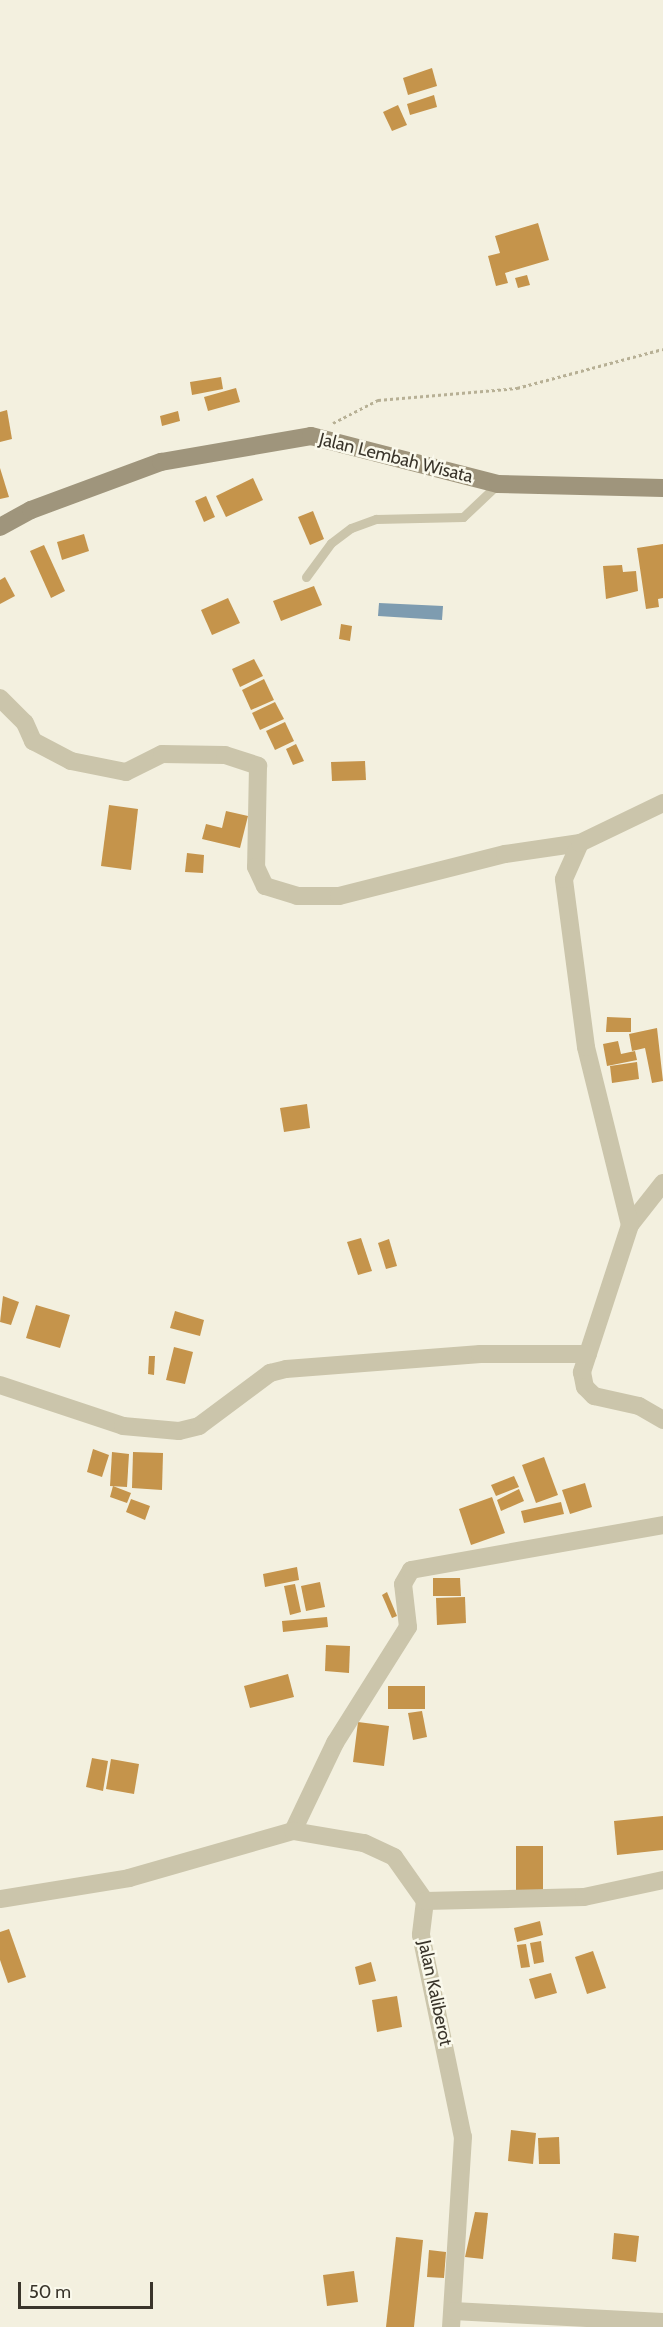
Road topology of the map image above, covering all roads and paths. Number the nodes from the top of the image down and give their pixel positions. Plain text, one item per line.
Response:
1 (663, 349) edge
2 (311, 436) junction
3 (498, 484) junction
4 (663, 488) edge
5 (0, 527) edge
6 (306, 577) dead end
7 (0, 698) edge
8 (663, 803) edge
9 (580, 843) junction
10 (663, 1183) edge
11 (630, 1225) junction
12 (588, 1354) junction
13 (0, 1385) edge
14 (663, 1420) edge
15 (663, 1525) edge
16 (293, 1831) junction
17 (663, 1880) edge
18 (0, 1899) edge
19 (425, 1901) junction
20 (452, 2319) edge
21 (663, 2322) edge

1 - 2 path
2 - 3 street, Jalan Lembah Wisata
2 - 5 street, Jalan Lembah Wisata
3 - 4 street, Jalan Lembah Wisata
3 - 6 lane
7 - 9 street
8 - 9 street
9 - 11 street
10 - 11 street
11 - 12 street
12 - 13 street
12 - 14 street
15 - 16 street
16 - 18 street
16 - 19 street
17 - 19 street
19 - 20 street, Jalan Kaliberot
20 - 21 street

